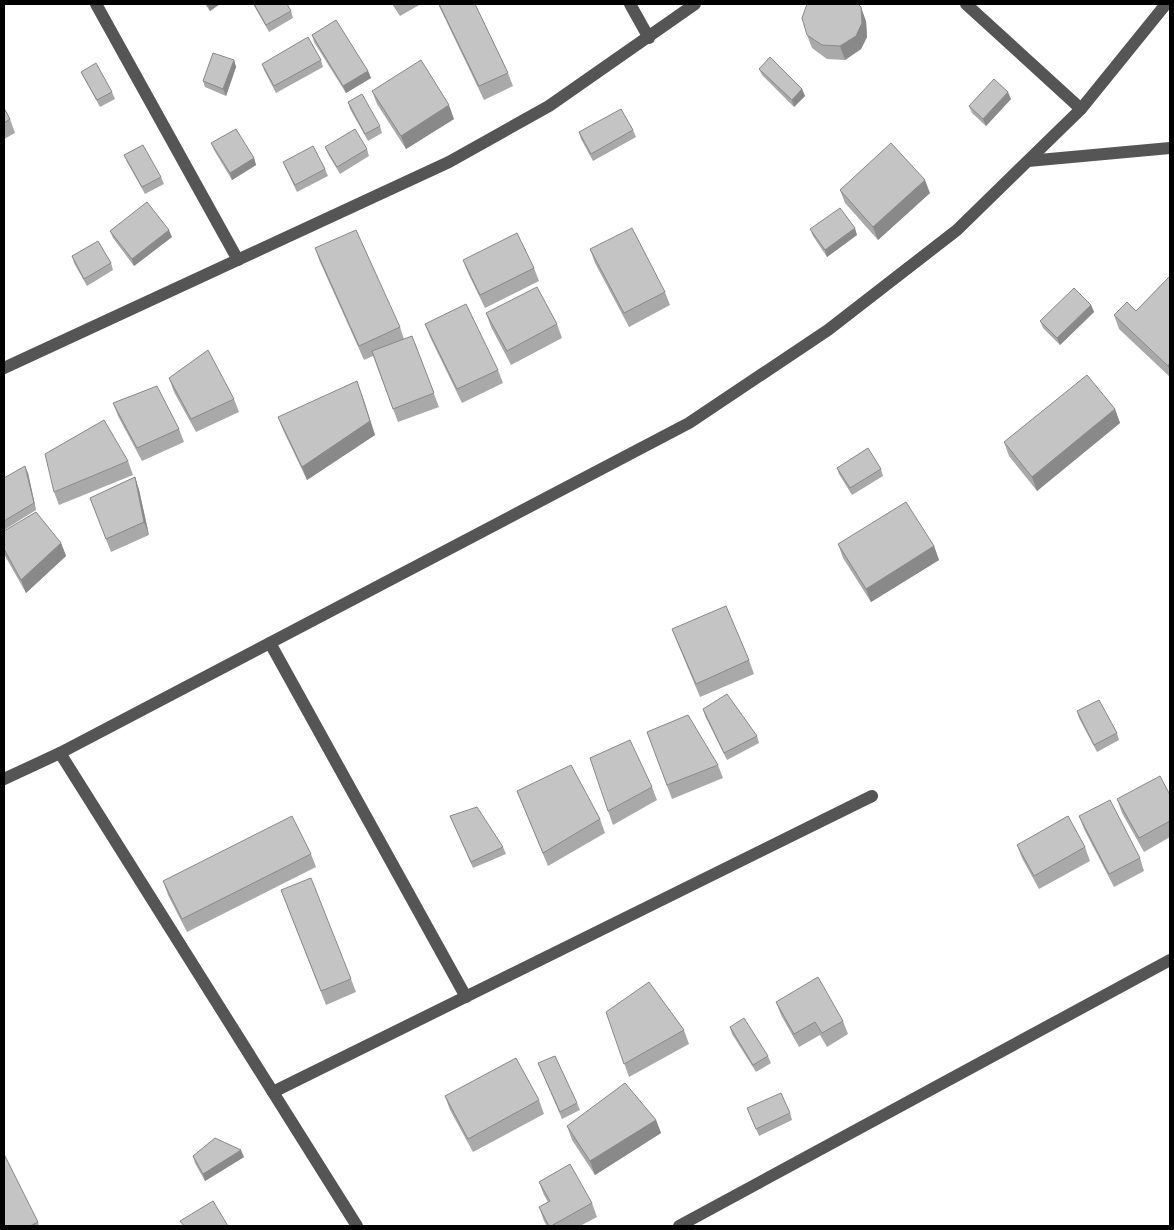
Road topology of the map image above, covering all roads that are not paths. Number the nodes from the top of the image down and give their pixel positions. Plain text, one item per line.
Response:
1 (96, 4) edge
2 (630, 4) edge
3 (695, 4) edge
4 (966, 4) edge
5 (1166, 4) edge
6 (649, 38) junction
7 (1081, 109) junction
8 (1170, 148) edge
9 (1028, 161) junction
10 (238, 260) junction
11 (4, 368) edge
12 (270, 643) junction
13 (60, 753) junction
14 (4, 779) edge
15 (872, 796) dead end
16 (1170, 960) edge
17 (466, 997) junction
18 (273, 1092) junction
19 (357, 1226) edge
20 (679, 1226) edge

1 - 10 street
2 - 6 street
3 - 6 street
4 - 7 street
5 - 7 street
6 - 10 street
7 - 9 street
8 - 9 street
9 - 12 street
10 - 11 street
12 - 13 street
12 - 17 street
13 - 14 street
13 - 18 street
15 - 17 street
16 - 20 street
17 - 18 street
18 - 19 street

